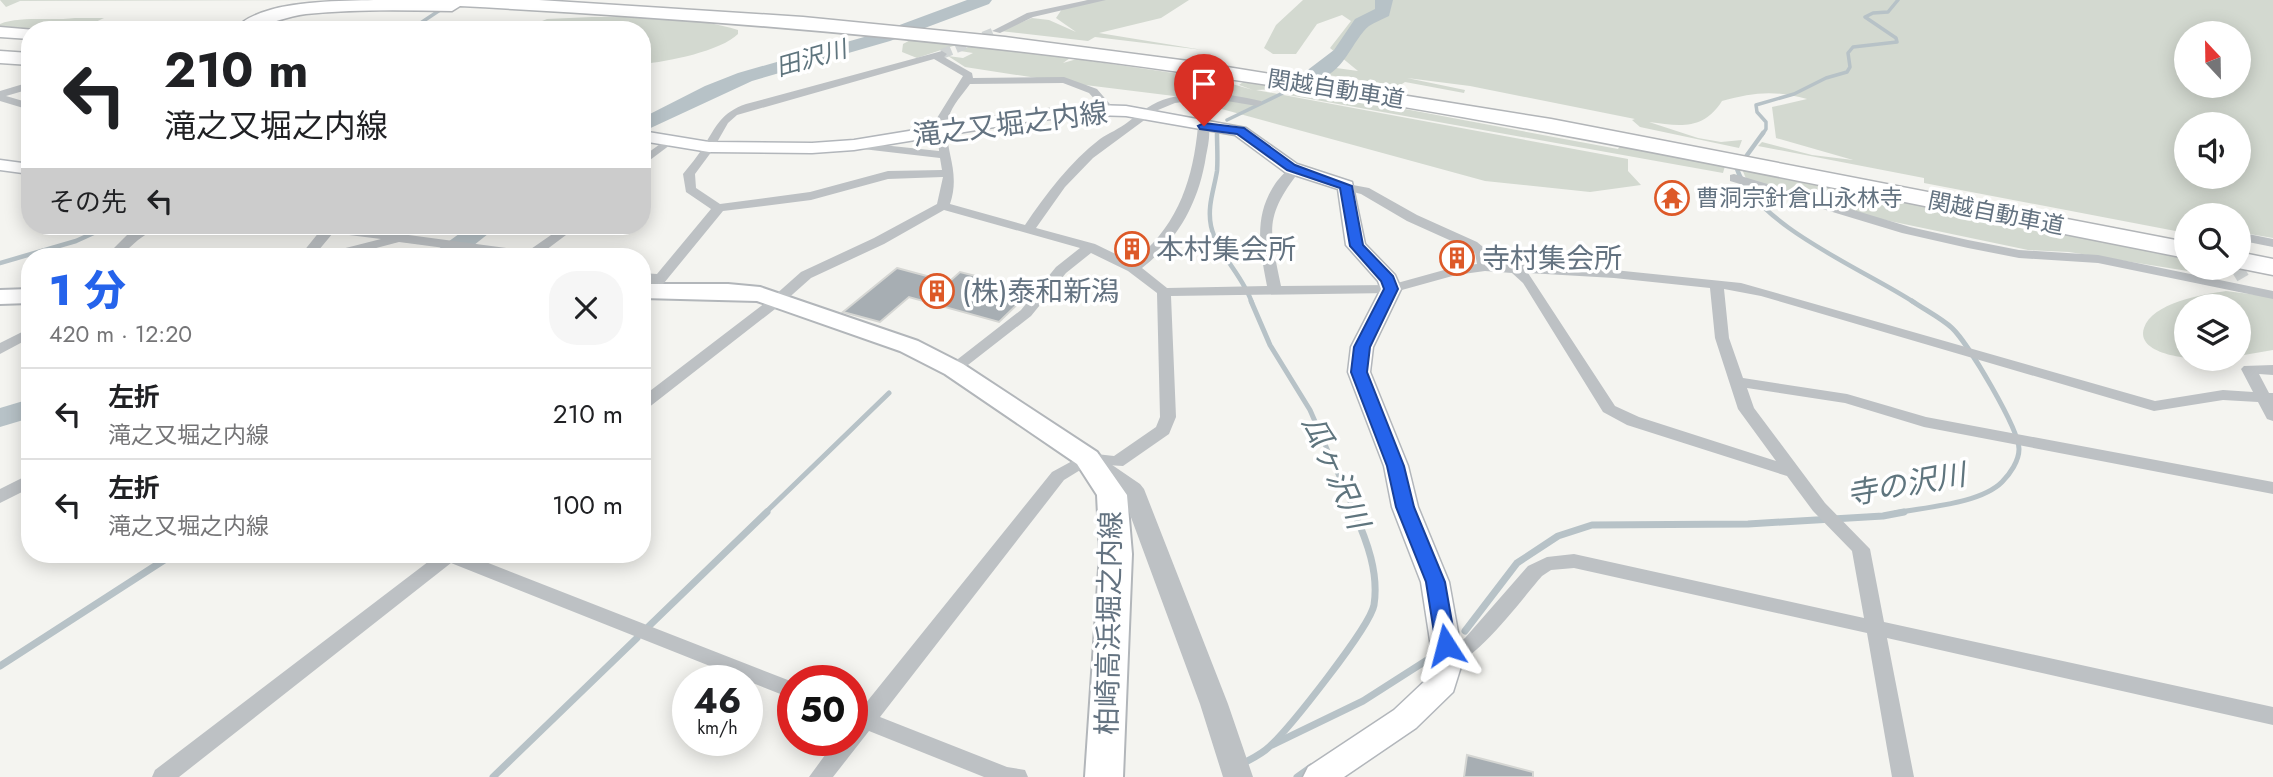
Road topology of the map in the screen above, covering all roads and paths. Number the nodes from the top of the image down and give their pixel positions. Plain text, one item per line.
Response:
1 (561, 0) edge
2 (629, 0) edge
3 (1101, 0) edge
4 (426, 2) edge
5 (687, 7) junction
6 (251, 21) edge
7 (860, 24) junction
8 (997, 31) tunnel mouth
9 (0, 34) edge
10 (21, 35) edge
11 (0, 47) edge
12 (21, 47) edge
13 (0, 57) edge
14 (21, 57) edge
15 (967, 80) junction
16 (21, 88) edge
17 (0, 96) edge
18 (1257, 103) dead end
19 (21, 104) edge
20 (1110, 110) junction
21 (1142, 114) junction
22 (1204, 126) junction
23 (943, 129) junction
24 (656, 138) edge
25 (854, 145) junction
26 (709, 147) junction
27 (947, 155) junction
28 (0, 165) edge
29 (1776, 167) junction
30 (21, 168) edge
31 (1295, 169) junction
32 (950, 173) junction
33 (1736, 179) dead end
34 (1346, 186) junction
35 (943, 206) junction
36 (718, 208) junction
37 (1029, 228) junction
38 (136, 235) edge
39 (381, 235) edge
40 (561, 235) edge
41 (2174, 237) edge
42 (400, 238) junction
43 (2251, 239) edge
44 (2273, 243) edge
45 (1090, 247) junction
46 (121, 248) edge
47 (362, 248) edge
48 (475, 248) edge
49 (545, 248) edge
50 (2174, 248) edge
51 (2251, 251) edge
52 (2273, 255) edge
53 (1485, 267) junction
54 (2273, 267) edge
55 (1133, 268) junction
56 (1516, 269) junction
57 (2251, 272) edge
58 (2174, 275) edge
59 (2249, 280) tunnel mouth
60 (651, 282) edge
61 (651, 284) edge
62 (1717, 285) junction
63 (1391, 289) junction
64 (1275, 291) junction
65 (1164, 292) junction
66 (2273, 295) edge
67 (21, 297) edge
68 (0, 298) edge
69 (779, 299) junction
70 (21, 337) edge
71 (0, 349) edge
72 (954, 369) junction
73 (2273, 370) edge
74 (1739, 382) junction
75 (2267, 397) edge
76 (651, 398) edge
77 (2273, 416) edge
78 (1087, 458) junction
79 (1790, 471) junction
80 (21, 485) edge
81 (2273, 488) edge
82 (0, 497) edge
83 (440, 563) edge
84 (470, 563) edge
85 (1878, 628) junction
86 (1448, 660) junction
87 (777, 685) edge
88 (868, 708) edge
89 (2273, 716) edge
90 (868, 727) edge
91 (836, 756) edge
92 (1235, 766) edge
93 (163, 777) edge
94 (820, 777) edge
95 (1017, 777) edge
96 (1104, 777) edge
97 (1319, 777) edge
98 (1903, 777) edge

1 - 5 highway, 関越自動車道
2 - 5 highway
3 - 8 street
4 - 6 highway, 関越自動車道
4 - 7 highway, 関越自動車道
5 - 7 highway, 関越自動車道
7 - 29 highway, 関越自動車道
9 - 10 highway
11 - 12 highway
13 - 14 highway
15 - 20 street
15 - 23 street
15 - 26 street
16 - 17 street
17 - 19 street
18 - 21 street
20 - 21 main road, 滝之又堀之内線
20 - 23 main road, 滝之又堀之内線
21 - 22 main road, 滝之又堀之内線
21 - 37 street
22 - 31 main road, 滝之又堀之内線
22 - 55 street
23 - 25 main road, 滝之又堀之内線
23 - 27 street
24 - 26 main road, 滝之又堀之内線
25 - 26 main road, 滝之又堀之内線
25 - 27 street
26 - 36 street
27 - 32 street
28 - 30 main road
29 - 41 highway, 関越自動車道
29 - 50 highway, 関越自動車道
31 - 34 main road, 滝之又堀之内線
31 - 64 street
32 - 35 street
32 - 36 street
33 - 58 street
34 - 53 street
34 - 63 main road
35 - 37 street
35 - 69 street
36 - 60 street
37 - 45 street
38 - 46 street
39 - 42 street
40 - 49 street
42 - 47 street
42 - 48 street
43 - 44 street
45 - 55 street
45 - 72 street
51 - 52 highway
53 - 56 street
53 - 63 street
54 - 57 highway
55 - 65 street
56 - 62 street
56 - 79 street
59 - 66 street
61 - 69 main road, 柏崎高浜堀之内線
62 - 74 street
62 - 75 street
63 - 64 street
63 - 86 main road
64 - 65 street
65 - 78 street
67 - 68 main road
69 - 72 main road, 柏崎高浜堀之内線
69 - 76 street
70 - 71 street
72 - 78 main road, 柏崎高浜堀之内線
73 - 75 street
74 - 79 street
74 - 81 street
75 - 77 street
78 - 88 street
78 - 92 street
78 - 96 main road, 柏崎高浜堀之内線
79 - 85 street
80 - 82 street
83 - 93 street
84 - 87 street
85 - 86 street
85 - 89 street
85 - 98 street
86 - 97 main road
90 - 95 street
91 - 94 street

